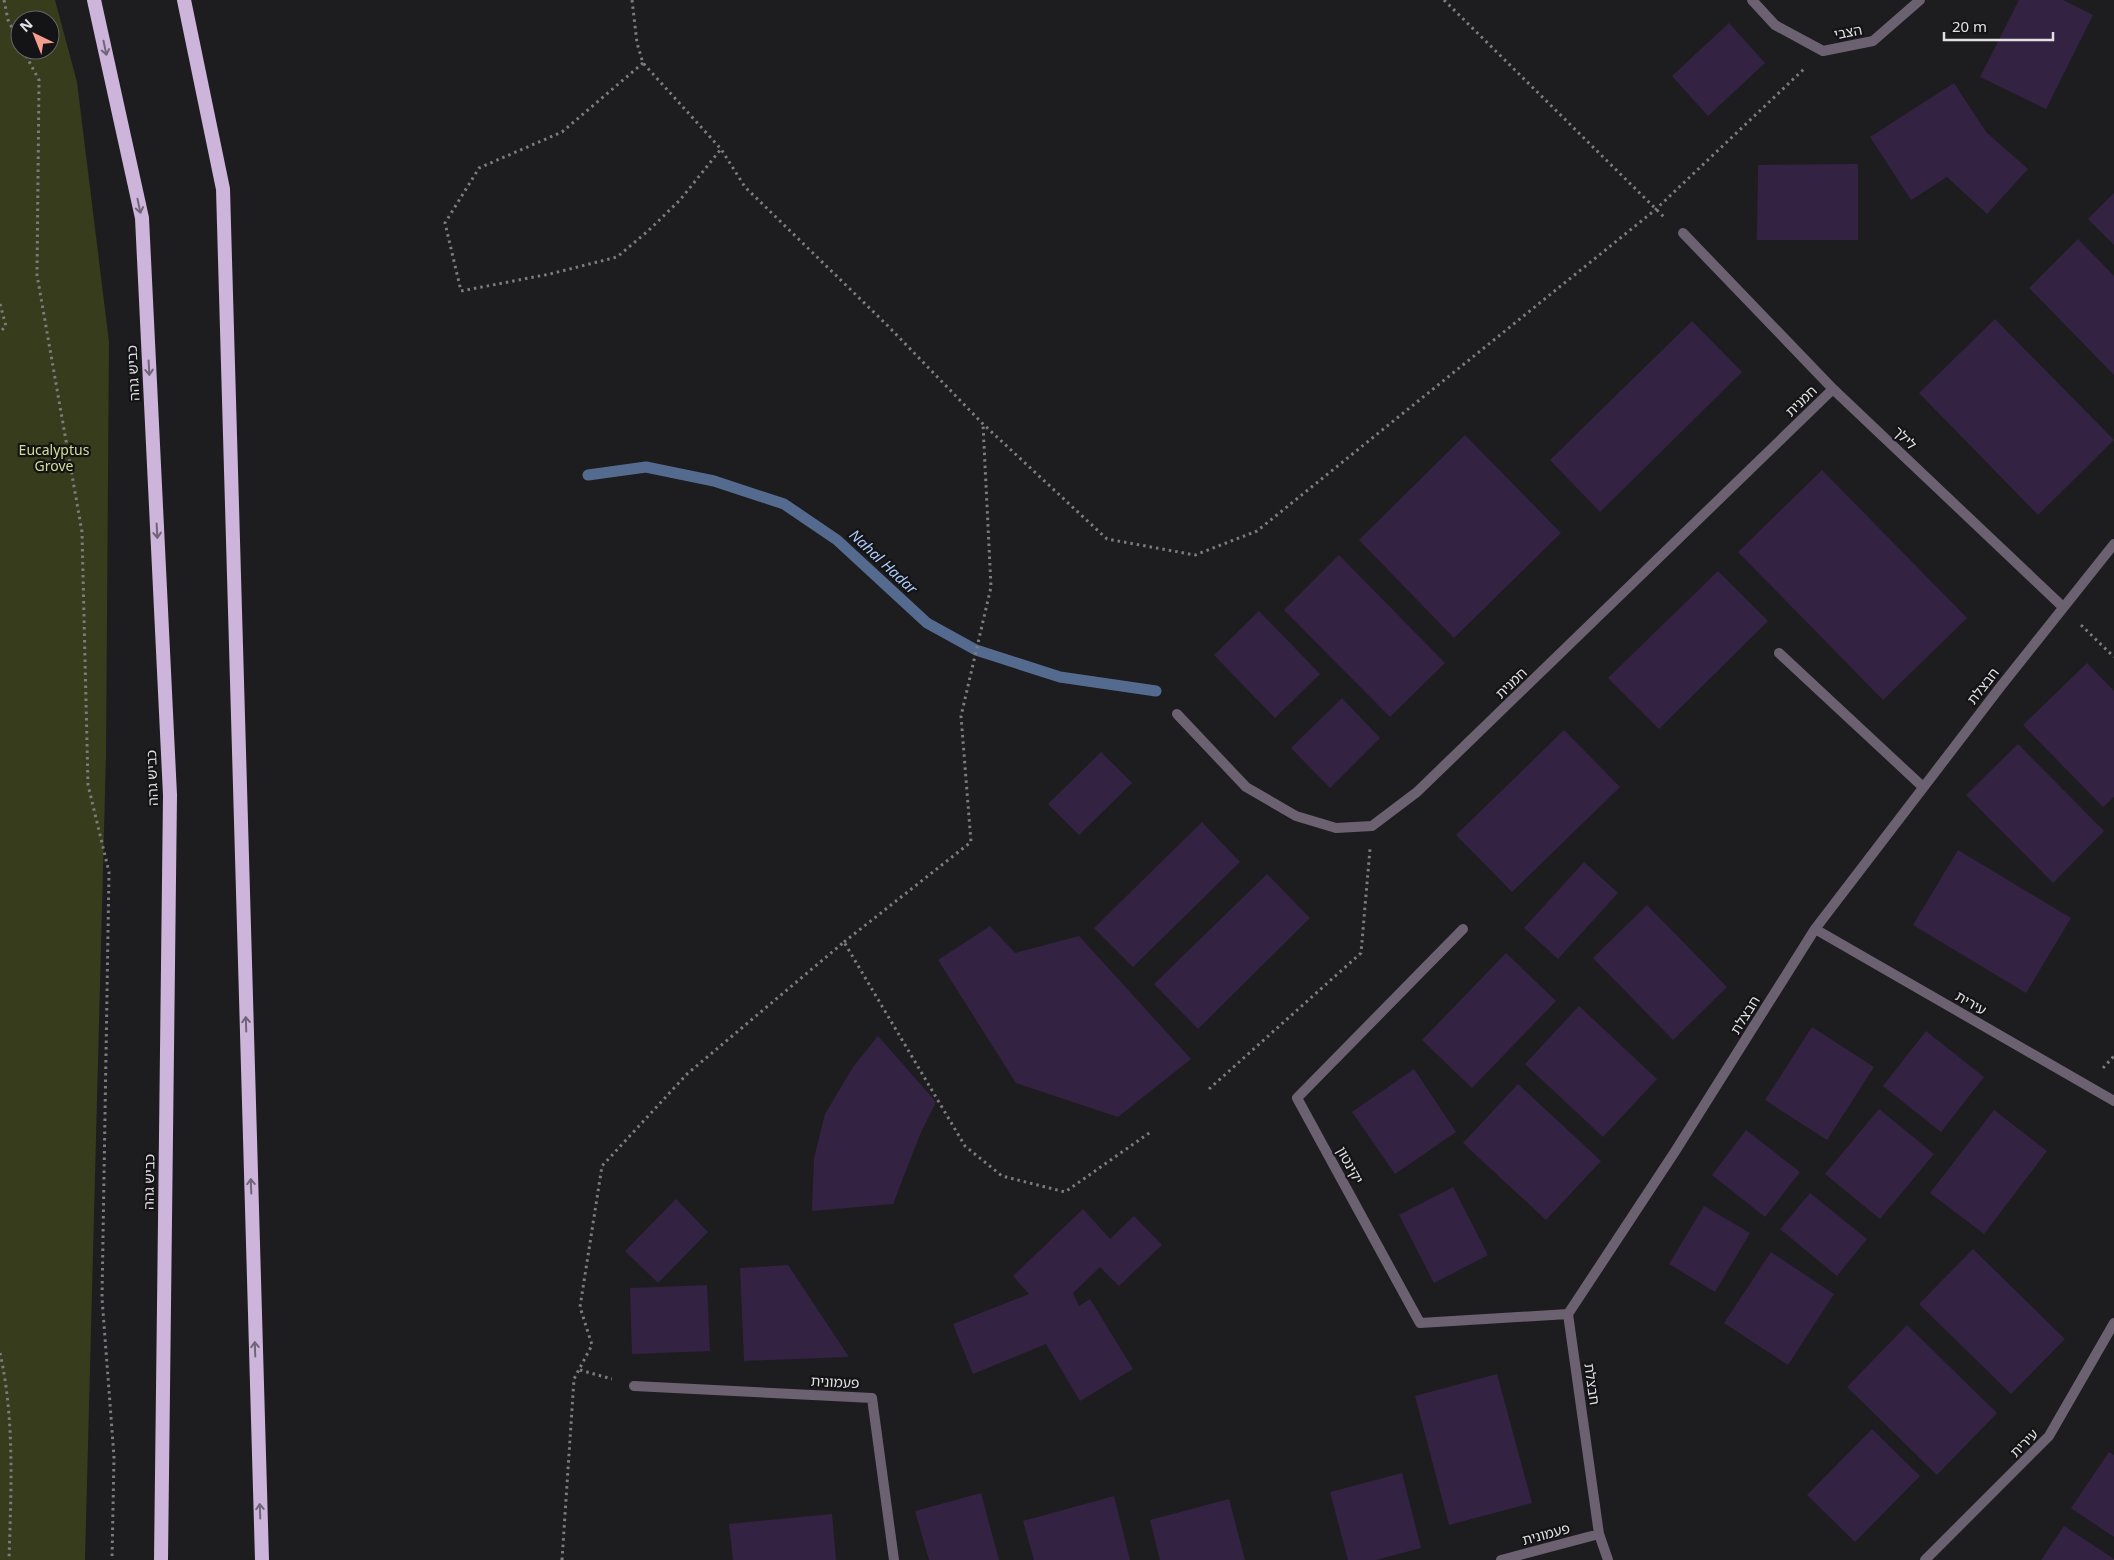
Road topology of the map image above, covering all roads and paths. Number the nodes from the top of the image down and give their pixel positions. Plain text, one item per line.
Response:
1 (4, 0) edge
2 (94, 0) edge
3 (184, 0) edge
4 (632, 0) edge
5 (1444, 0) edge
6 (1752, 0) edge
7 (1920, 0) edge
8 (10, 24) edge
9 (1822, 51) junction
10 (28, 60) edge
11 (643, 63) junction
12 (721, 149) junction
13 (1655, 210) junction
14 (1683, 233) joint
15 (0, 304) edge
16 (0, 332) edge
17 (1833, 389) junction
18 (982, 424) junction
19 (2114, 544) edge
20 (2063, 607) junction
21 (1779, 653) dead end
22 (2114, 656) edge
23 (1177, 714) dead end
24 (1923, 787) junction
25 (1372, 826) junction
26 (1463, 929) dead end
27 (1815, 929) junction
28 (844, 942) junction
29 (1209, 1089) dead end
30 (2114, 1101) edge
31 (1152, 1131) dead end
32 (1568, 1314) junction
33 (2114, 1323) edge
34 (0, 1353) edge
35 (580, 1370) junction
36 (634, 1386) joint
37 (1599, 1534) junction
38 (9, 1560) edge
39 (112, 1560) edge
40 (161, 1560) edge
41 (262, 1560) edge
42 (562, 1560) edge
43 (894, 1560) edge
44 (1501, 1560) edge
45 (1608, 1560) edge
46 (1925, 1560) edge

1 - 8 path
2 -> 40 highway, כביש גהה
41 -> 3 highway
4 - 11 path
5 - 13 path
6 - 9 street, הצבי
7 - 9 street, הצבי
9 - 13 path
10 - 39 path
11 - 12 path
11 - 12 path
12 - 18 path
13 - 14 path
13 - 18 path
14 - 17 street, לילך
15 - 16 path
17 - 20 street, לילך
17 - 25 street, חמנית
18 - 28 path
19 - 20 street, חבצלת
20 - 22 path
20 - 24 street, חבצלת
21 - 24 street
23 - 25 street
24 - 27 street, חבצלת
25 - 29 path
26 - 32 street, יקינטון
27 - 30 street, עירית
27 - 32 street, חבצלת
28 - 31 path
28 - 35 path
32 - 37 street, חבצלת
33 - 46 street, עירית
34 - 38 path
35 - 36 path
35 - 42 path
36 - 43 street, פעמונית
37 - 44 street, פעמונית
37 - 45 street, חבצלת

